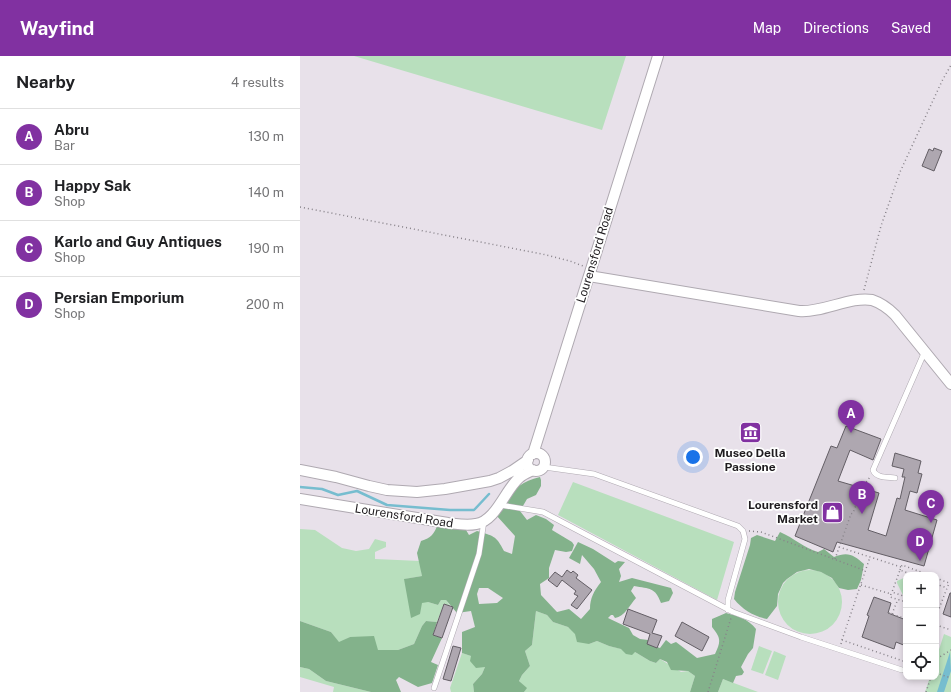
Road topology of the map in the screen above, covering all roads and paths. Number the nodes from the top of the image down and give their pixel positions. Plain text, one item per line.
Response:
1 (658, 56) edge
2 (951, 65) edge
3 (300, 207) edge
4 (590, 272) junction
5 (862, 300) junction
6 (925, 352) junction
7 (951, 384) edge
8 (530, 457) junction
9 (544, 467) junction
10 (300, 470) edge
11 (533, 470) junction
12 (874, 472) junction
13 (895, 478) dead end
14 (300, 499) edge
15 (499, 505) junction
16 (484, 521) junction
17 (743, 531) junction
18 (839, 547) junction
19 (870, 557) junction
20 (835, 559) junction
21 (901, 567) junction
22 (900, 570) junction
23 (866, 571) junction
24 (905, 572) edge
25 (921, 572) edge
26 (939, 579) edge
27 (861, 585) junction
28 (939, 585) edge
29 (947, 588) junction
30 (891, 593) junction
31 (903, 596) edge
32 (898, 599) junction
33 (903, 601) edge
34 (939, 610) edge
35 (731, 611) junction
36 (889, 613) dead end
37 (892, 614) junction
38 (903, 618) edge
39 (939, 626) edge
40 (951, 630) edge
41 (842, 640) junction
42 (839, 649) junction
43 (951, 650) edge
44 (939, 657) edge
45 (903, 661) edge
46 (902, 670) dead end
47 (939, 674) edge
48 (950, 678) edge
49 (931, 680) edge
50 (434, 688) dead end
51 (708, 692) edge
52 (926, 692) edge

1 - 4 street, Lourensford Road
2 - 5 path
3 - 4 path
4 - 5 street
4 - 8 street, Lourensford Road
5 - 6 street
6 - 7 street
6 - 12 lane
8 - 9 street
8 - 10 street
8 - 11 street
9 - 11 street
9 - 17 lane
11 - 15 street
12 - 13 lane
12 - 18 path
14 - 16 street, Lourensford Road
15 - 16 street
15 - 35 lane
16 - 50 lane
17 - 20 path
17 - 35 lane
18 - 19 path
18 - 20 path
19 - 21 path
19 - 23 path
20 - 23 path
21 - 22 path
21 - 25 path
22 - 24 path
22 - 30 path
23 - 27 path
26 - 29 path
27 - 30 path
27 - 41 path
28 - 29 path
29 - 34 path
30 - 31 path
30 - 32 path
32 - 33 path
32 - 37 path
35 - 42 lane
35 - 51 path
36 - 37 path
37 - 38 path
39 - 40 path
41 - 42 path
41 - 45 path
42 - 46 lane
43 - 44 path
47 - 48 path
49 - 52 path

